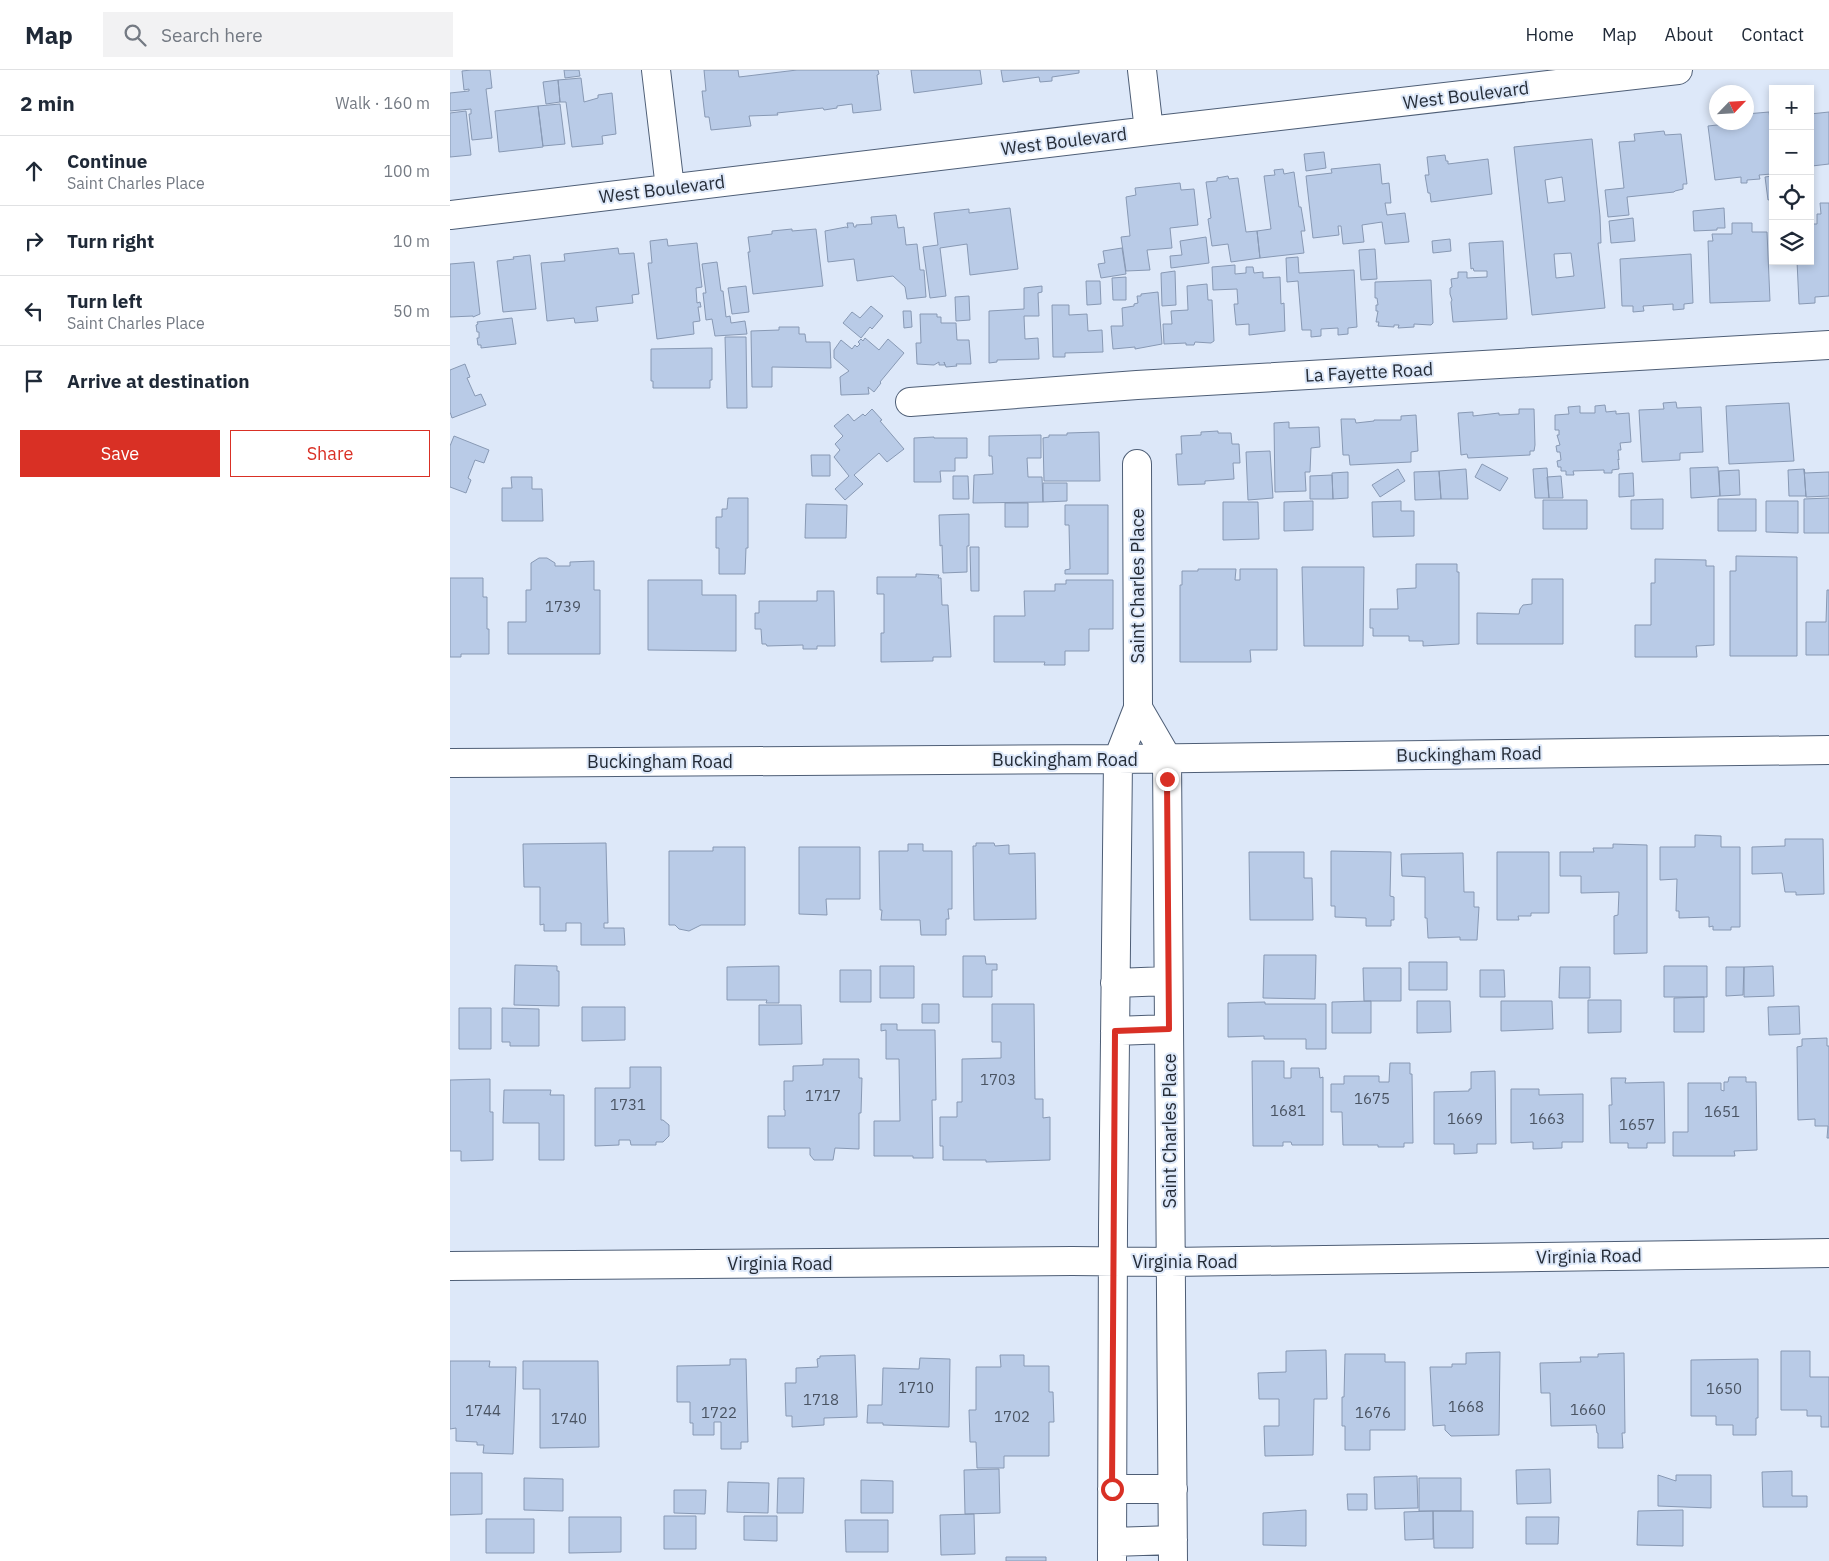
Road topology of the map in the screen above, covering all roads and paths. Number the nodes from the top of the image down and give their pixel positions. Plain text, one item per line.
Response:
1 (656, 70) edge
2 (1142, 70) edge
3 (1678, 70) edge
4 (1630, 73) edge
5 (1149, 131) junction
6 (670, 188) junction
7 (450, 215) edge
8 (1829, 345) edge
9 (910, 402) dead end
10 (1137, 464) dead end
11 (1138, 708) junction
12 (1829, 750) edge
13 (1166, 758) junction
14 (1118, 759) junction
15 (450, 763) edge
16 (1168, 981) junction
17 (1115, 983) junction
18 (1169, 1029) junction
19 (1115, 1031) junction
20 (1829, 1253) edge
21 (1112, 1260) junction
22 (1170, 1262) junction
23 (450, 1266) edge
24 (1112, 1489) junction
25 (1172, 1489) junction
26 (1173, 1550) edge
27 (1112, 1552) edge

1 - 6 street
2 - 5 street
3 - 4 street, West Boulevard
4 - 5 street, West Boulevard
5 - 6 street, West Boulevard
6 - 7 street, West Boulevard
8 - 9 street, La Fayette Road
10 - 11 street, Saint Charles Place
11 - 13 street, Saint Charles Place
11 - 14 street, Saint Charles Place
12 - 13 street, Buckingham Road
13 - 14 street, Buckingham Road
13 - 16 street, Saint Charles Place
14 - 15 street, Buckingham Road
14 - 17 street, Saint Charles Place
16 - 17 street
16 - 18 street, Saint Charles Place
17 - 19 street, Saint Charles Place
18 - 19 street
18 - 22 street, Saint Charles Place
19 - 21 street, Saint Charles Place
20 - 22 street, Virginia Road
21 - 22 street, Virginia Road
21 - 23 street, Virginia Road
21 - 24 street, Saint Charles Place
22 - 25 street, Saint Charles Place
24 - 25 street
24 - 27 street, Saint Charles Place
25 - 26 street, Saint Charles Place
26 - 27 street

